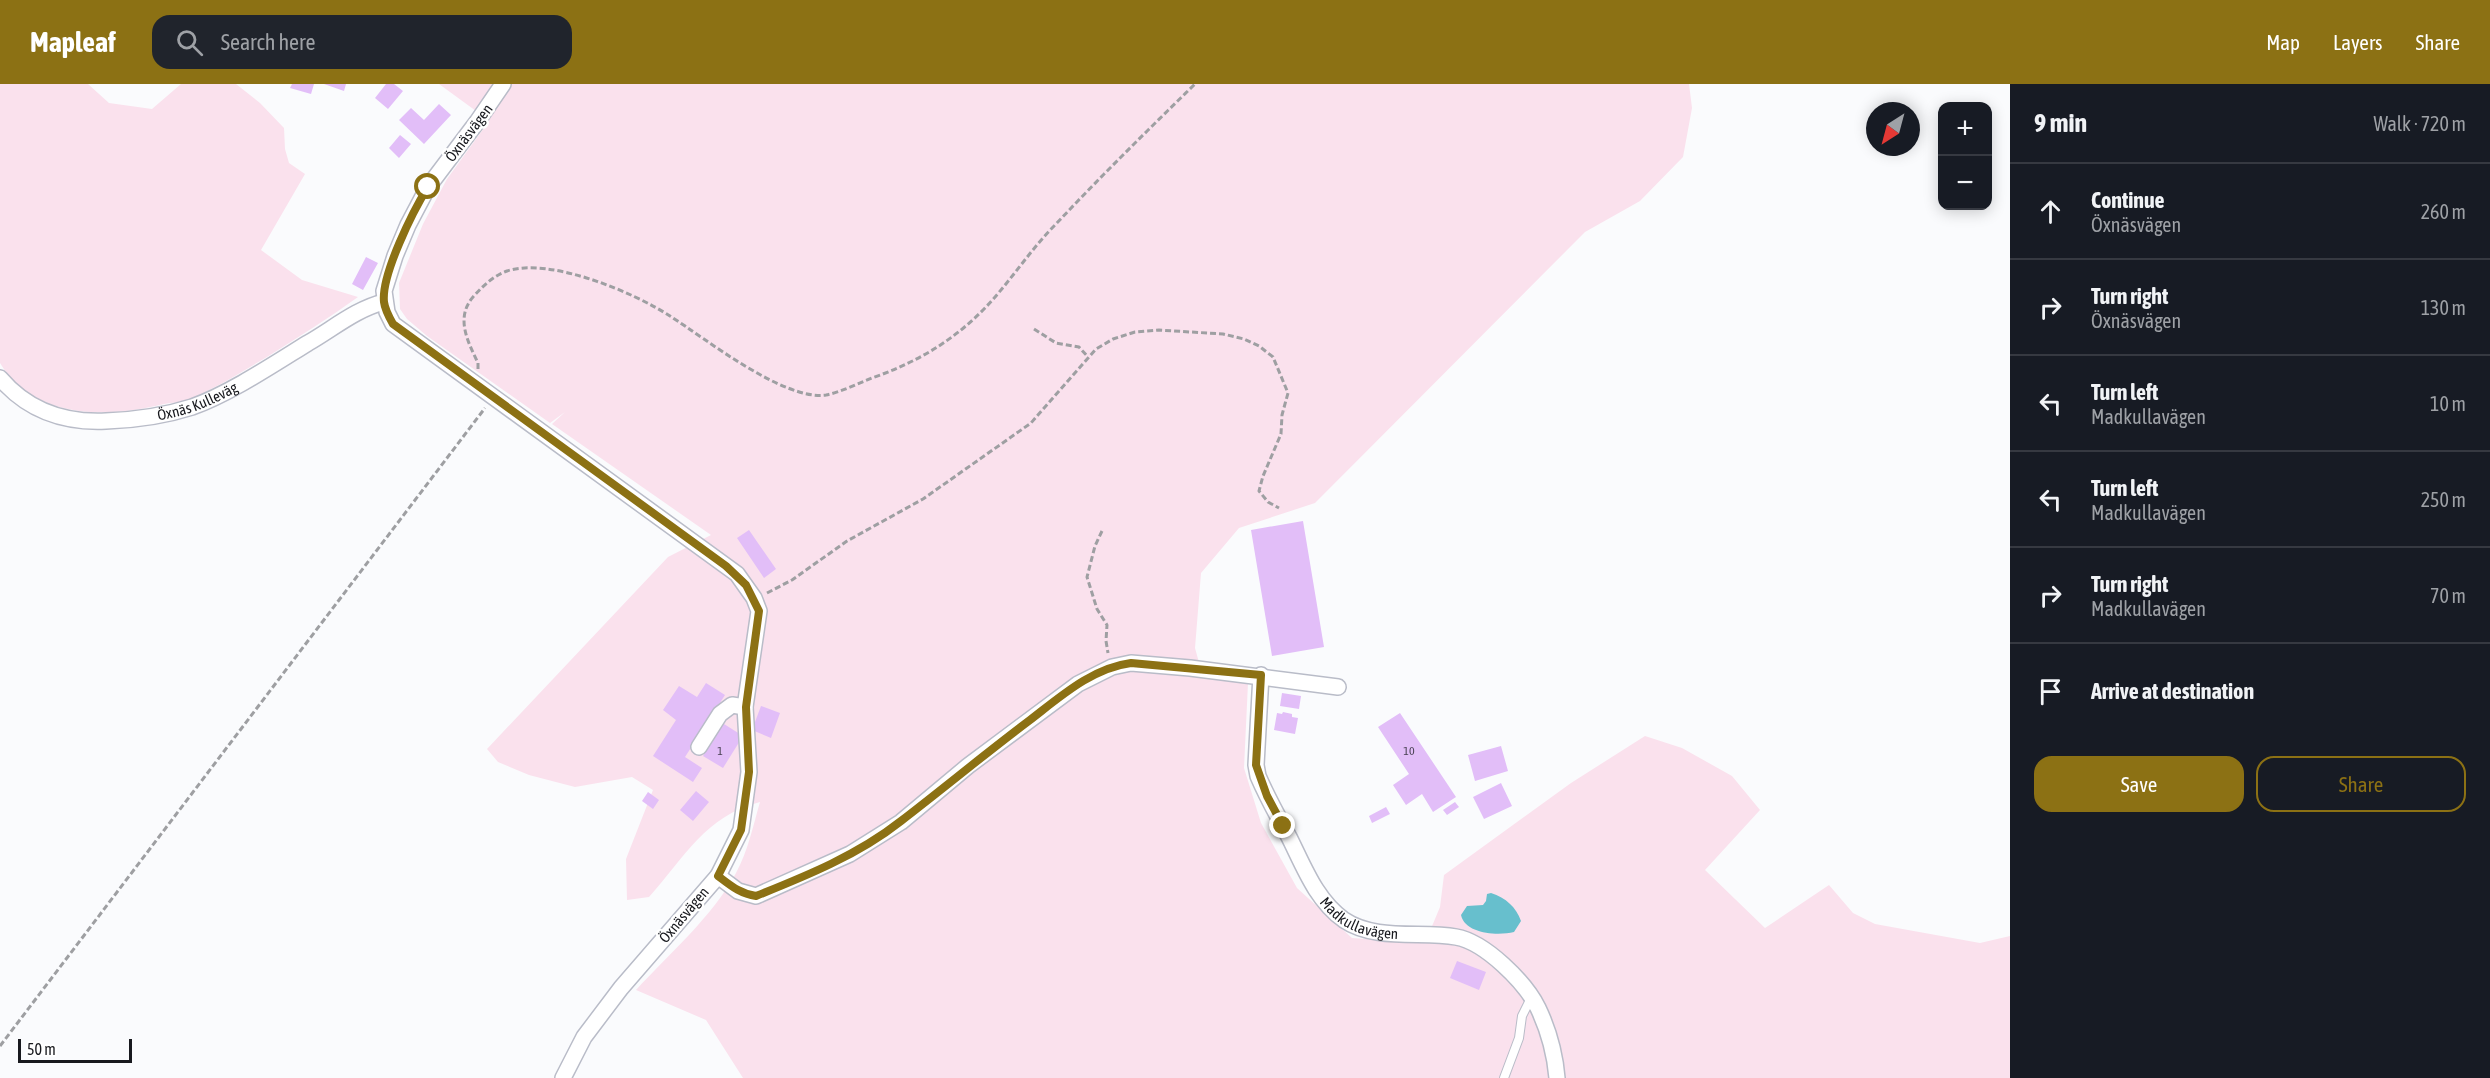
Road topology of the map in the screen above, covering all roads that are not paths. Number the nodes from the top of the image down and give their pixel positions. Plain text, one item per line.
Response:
1 (503, 84) edge
2 (384, 302) junction
3 (0, 378) edge
4 (1261, 675) junction
5 (1338, 687) dead end
6 (746, 707) junction
7 (699, 747) dead end
8 (718, 876) junction
9 (1531, 998) junction
10 (563, 1078) edge
11 (1504, 1078) edge
12 (1557, 1078) edge

1 - 2 street, Öxnäsvägen
2 - 3 street, Öxnäs Kulleväg
2 - 6 street, Öxnäsvägen
4 - 5 street
4 - 8 street
4 - 9 street, Madkullavägen
6 - 7 street
6 - 8 street, Öxnäsvägen
8 - 10 street, Öxnäsvägen
9 - 11 lane
9 - 12 street, Madkullavägen

